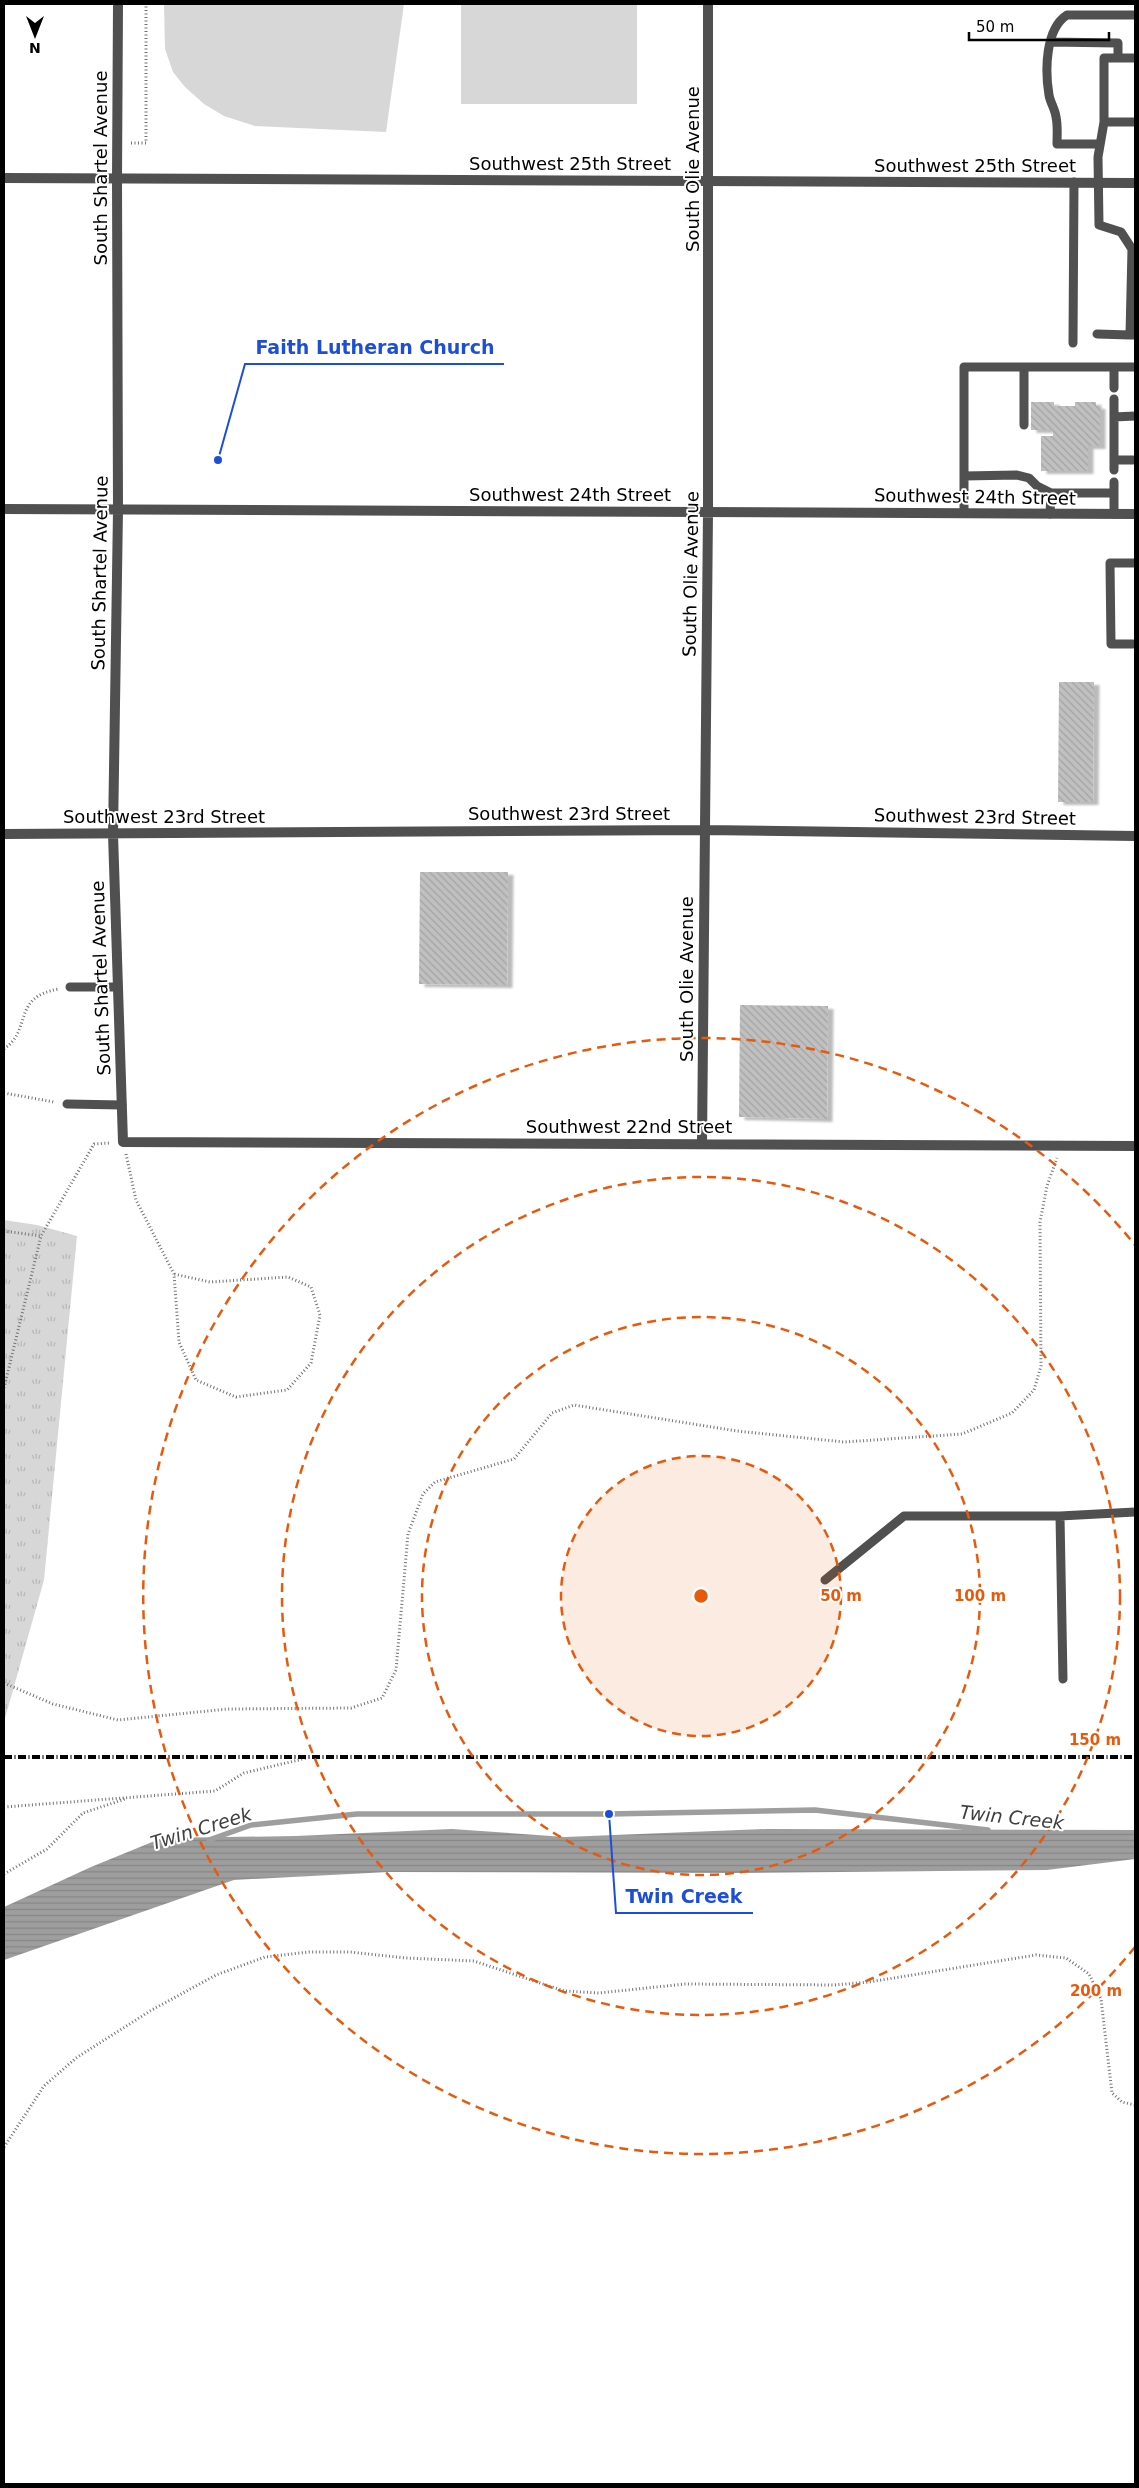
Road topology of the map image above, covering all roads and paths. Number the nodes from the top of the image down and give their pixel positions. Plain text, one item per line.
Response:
1 (118, 4) edge
2 (146, 4) edge
3 (708, 4) edge
4 (1135, 15) edge
5 (1050, 42) junction
6 (1118, 58) junction
7 (1135, 58) edge
8 (1104, 122) junction
9 (1135, 122) edge
10 (117, 143) junction
11 (1099, 144) junction
12 (4, 178) edge
13 (117, 178) junction
14 (709, 181) junction
15 (1074, 182) junction
16 (1098, 182) junction
17 (1135, 182) edge
18 (1134, 260) edge
19 (1097, 334) dead end
20 (1133, 335) edge
21 (1073, 343) dead end
22 (1024, 367) junction
23 (1114, 367) junction
24 (1135, 367) edge
25 (1114, 388) dead end
26 (1114, 399) dead end
27 (1135, 416) edge
28 (1114, 417) junction
29 (1024, 425) dead end
30 (1135, 460) edge
31 (964, 476) junction
32 (1114, 482) dead end
33 (1051, 493) junction
34 (1114, 493) junction
35 (4, 509) edge
36 (118, 510) junction
37 (708, 511) junction
38 (964, 513) junction
39 (1050, 514) junction
40 (1114, 514) junction
41 (1135, 514) edge
42 (1135, 563) edge
43 (1135, 644) edge
44 (704, 830) junction
45 (4, 834) edge
46 (113, 834) junction
47 (1135, 836) edge
48 (70, 987) joint
49 (118, 987) junction
50 (4, 1049) edge
51 (4, 1093) edge
52 (67, 1104) joint
53 (122, 1105) junction
54 (124, 1142) junction
55 (702, 1144) junction
56 (1061, 1145) junction
57 (1135, 1146) edge
58 (4, 1230) edge
59 (41, 1236) junction
60 (174, 1274) junction
61 (4, 1388) edge
62 (1135, 1512) edge
63 (1060, 1516) junction
64 (825, 1580) dead end
65 (1062, 1678) dead end
66 (4, 1683) edge
67 (307, 1758) dead end
68 (131, 1798) junction
69 (4, 1807) edge
70 (4, 1874) edge
71 (1135, 2105) edge
72 (4, 2147) edge

1 - 10 street, South Shartel Avenue
2 - 10 path
3 - 14 street, South Olie Avenue
4 - 5 lane
5 - 6 lane
5 - 11 lane
6 - 7 lane
6 - 8 lane
8 - 9 lane
8 - 11 lane
10 - 13 street, South Shartel Avenue
11 - 16 lane
12 - 13 street, Southwest 25th Street
13 - 14 street, Southwest 25th Street
13 - 36 street, South Shartel Avenue
14 - 15 street, Southwest 25th Street
14 - 37 street, South Olie Avenue
15 - 16 street, Southwest 25th Street
15 - 21 lane
16 - 17 street, Southwest 25th Street
16 - 18 lane
18 - 20 lane
19 - 20 lane
22 - 23 lane
22 - 29 lane
22 - 31 lane
23 - 24 lane
23 - 25 lane
26 - 28 lane
27 - 28 lane
28 - 30 lane
31 - 33 lane
31 - 38 lane
32 - 34 lane
33 - 34 lane
33 - 39 lane
34 - 40 lane
35 - 36 street, Southwest 24th Street
36 - 37 street, Southwest 24th Street
36 - 46 street, South Shartel Avenue
37 - 38 street, Southwest 24th Street
37 - 44 street, South Olie Avenue
38 - 39 street, Southwest 24th Street
39 - 40 street, Southwest 24th Street
40 - 41 street, Southwest 24th Street
42 - 43 lane
44 - 46 street, Southwest 23rd Street
44 - 47 street, Southwest 23rd Street
44 - 55 street, South Olie Avenue
45 - 46 street, Southwest 23rd Street
46 - 49 street, South Shartel Avenue
48 - 49 lane
48 - 50 path
49 - 53 street, South Shartel Avenue
51 - 52 path
52 - 53 lane
53 - 54 street, South Shartel Avenue
54 - 55 street, Southwest 22nd Street
54 - 59 path
54 - 60 path
55 - 56 street, Southwest 22nd Street
56 - 57 street, Southwest 22nd Street
56 - 66 path
58 - 59 path
59 - 61 path
60 - 60 path
62 - 63 lane
63 - 64 lane
63 - 65 lane
67 - 68 path
68 - 69 path
68 - 70 path
71 - 72 path

